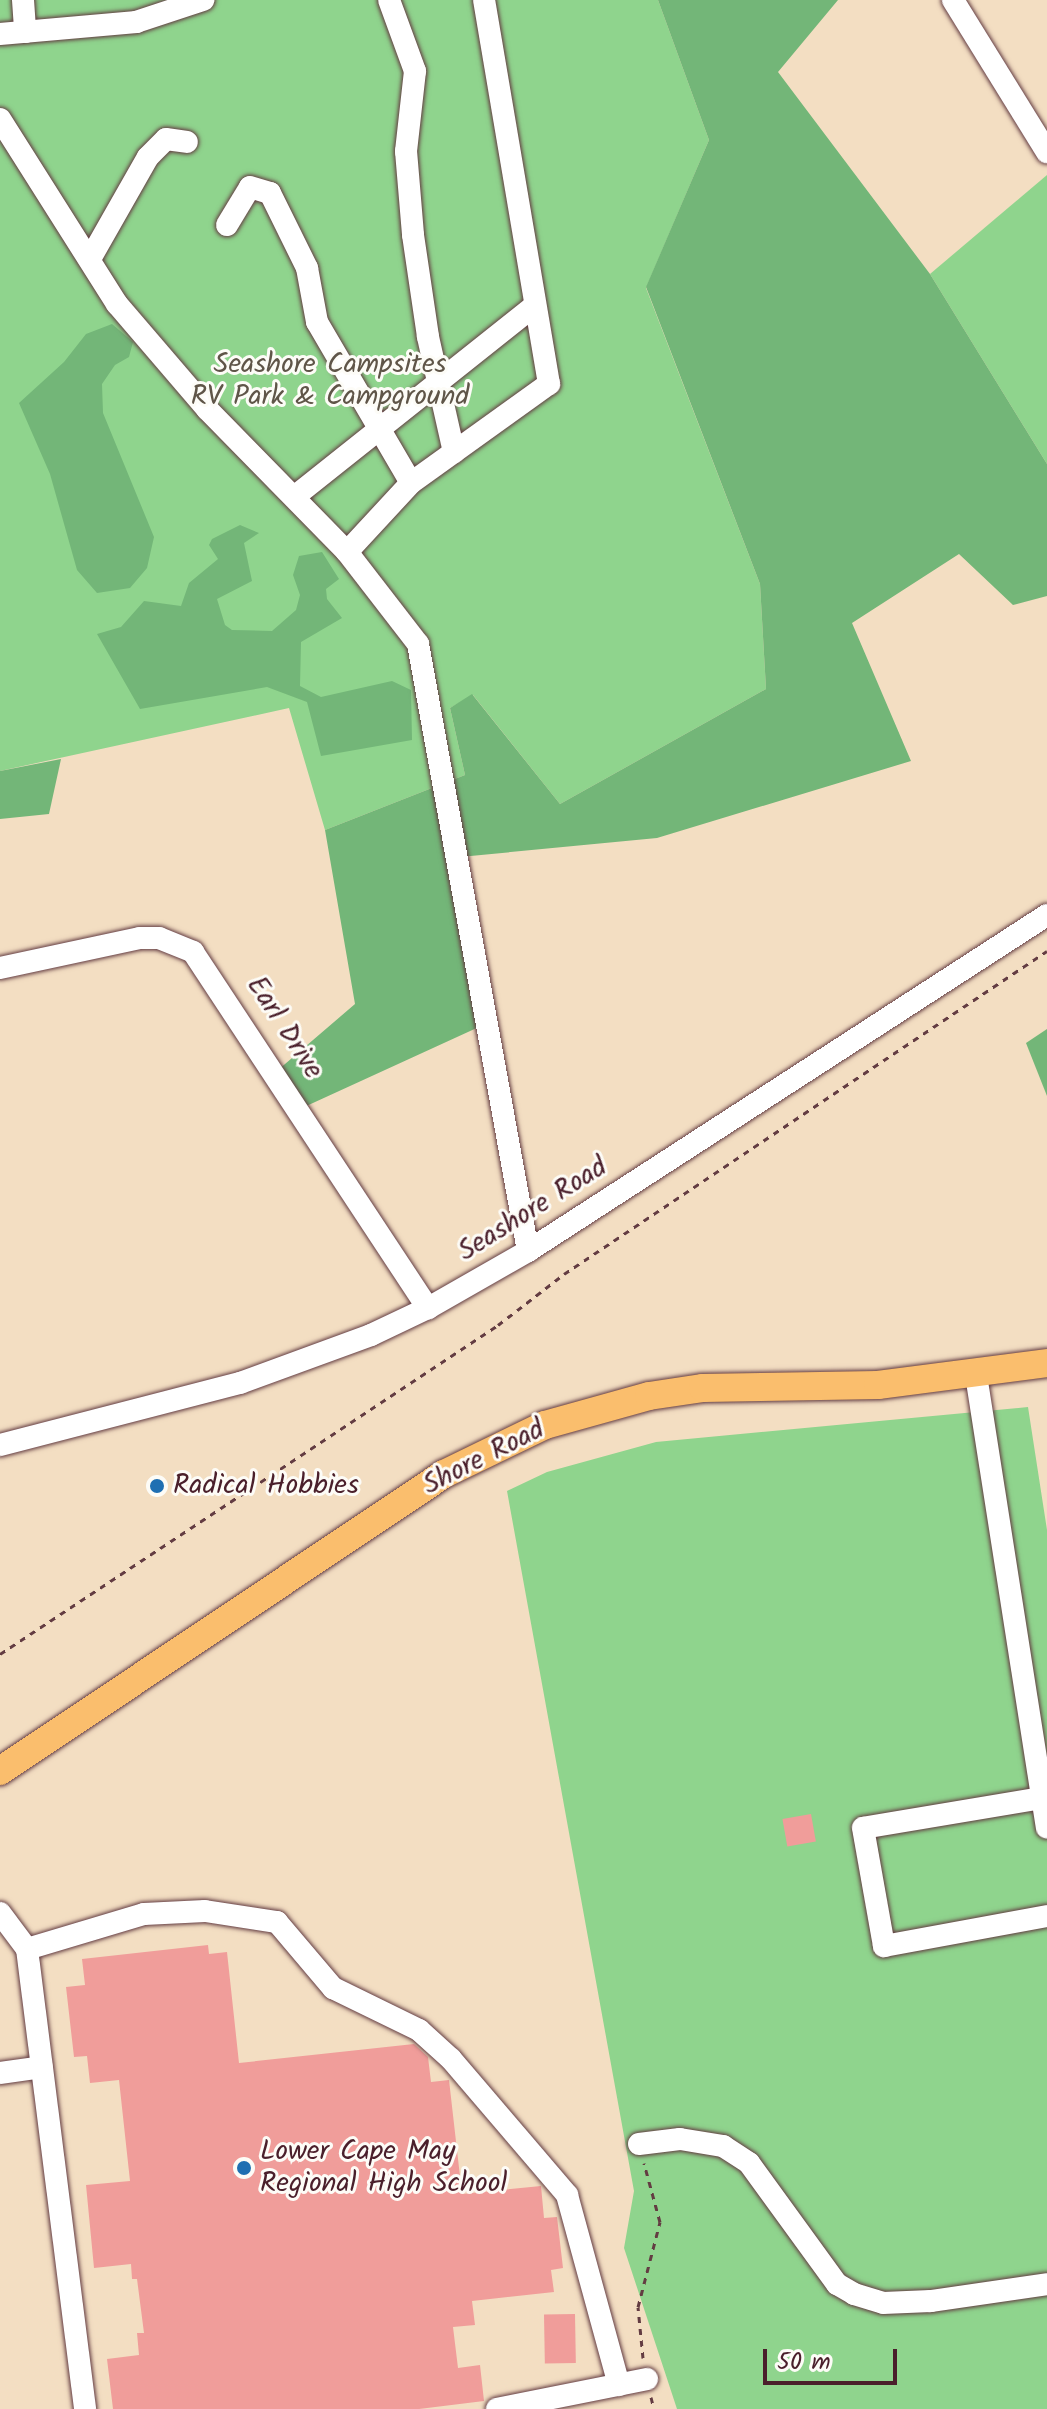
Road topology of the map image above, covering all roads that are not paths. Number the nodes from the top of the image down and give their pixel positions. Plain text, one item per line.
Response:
1 (23, 0) edge
2 (203, 0) edge
3 (389, 0) edge
4 (484, 0) edge
5 (953, 0) edge
6 (25, 32) junction
7 (0, 34) edge
8 (0, 119) edge
9 (187, 142) dead end
10 (1047, 152) edge
11 (227, 225) dead end
12 (90, 259) junction
13 (535, 305) junction
14 (438, 385) junction
15 (378, 428) junction
16 (454, 452) junction
17 (411, 483) junction
18 (294, 497) junction
19 (347, 552) junction
20 (1047, 915) edge
21 (0, 968) edge
22 (528, 1251) junction
23 (428, 1308) junction
24 (1047, 1363) edge
25 (976, 1375) junction
26 (0, 1445) edge
27 (0, 1771) edge
28 (1042, 1798) junction
29 (1047, 1827) edge
30 (0, 1913) edge
31 (1047, 1916) edge
32 (27, 1949) junction
33 (42, 2067) junction
34 (0, 2073) edge
35 (639, 2144) road end
36 (1047, 2284) edge
37 (647, 2379) road end
38 (619, 2385) junction
39 (85, 2409) edge
40 (497, 2409) edge

1 - 6 street
2 - 6 street
3 - 14 street
4 - 13 street
5 - 10 street
6 - 7 street
8 - 12 street
9 - 12 street
11 - 15 street
12 - 18 street
13 - 14 street
13 - 16 street
14 - 15 street
14 - 16 street
15 - 17 street
15 - 18 street
16 - 17 street
17 - 19 street
18 - 19 street
19 - 22 street
20 - 22 street, Seashore Road
21 - 23 street, Earl Drive
22 - 23 street, Seashore Road
23 - 26 street, Seashore Road
24 - 25 main road, Shore Road
25 - 27 main road, Shore Road
25 - 28 street
28 - 29 street
28 - 31 street
30 - 32 street
32 - 33 street
32 - 38 street
33 - 34 street
33 - 39 street
35 - 36 street
37 - 38 street
38 - 40 street

